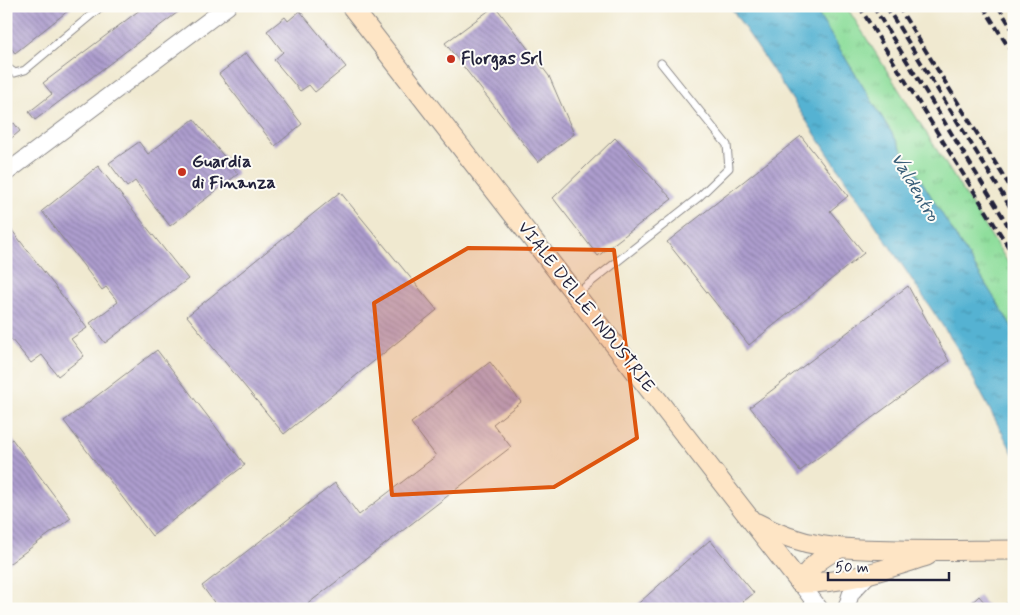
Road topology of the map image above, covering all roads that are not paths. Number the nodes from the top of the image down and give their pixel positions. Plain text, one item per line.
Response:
1 (102, 6) edge
2 (228, 6) edge
3 (351, 6) edge
4 (661, 63) dead end
5 (6, 67) edge
6 (6, 173) edge
7 (576, 294) junction
8 (752, 520) junction
9 (838, 549) junction
10 (1014, 550) edge
11 (943, 551) junction
12 (869, 574) junction
13 (800, 583) junction
14 (820, 609) edge
15 (846, 609) edge

1 - 5 lane
2 - 6 street
3 - 7 main road, VIALE DELLE INDUSTRIE
4 - 7 lane
7 - 8 main road, VIALE DELLE INDUSTRIE
8 - 9 main road
8 - 13 main road, VIALE DELLE INDUSTRIE
9 - 11 main road
9 - 13 main road
10 - 11 main road
11 - 12 main road
12 - 13 main road
12 - 15 street
13 - 14 street, VIALE DELLE INDUSTRIE

